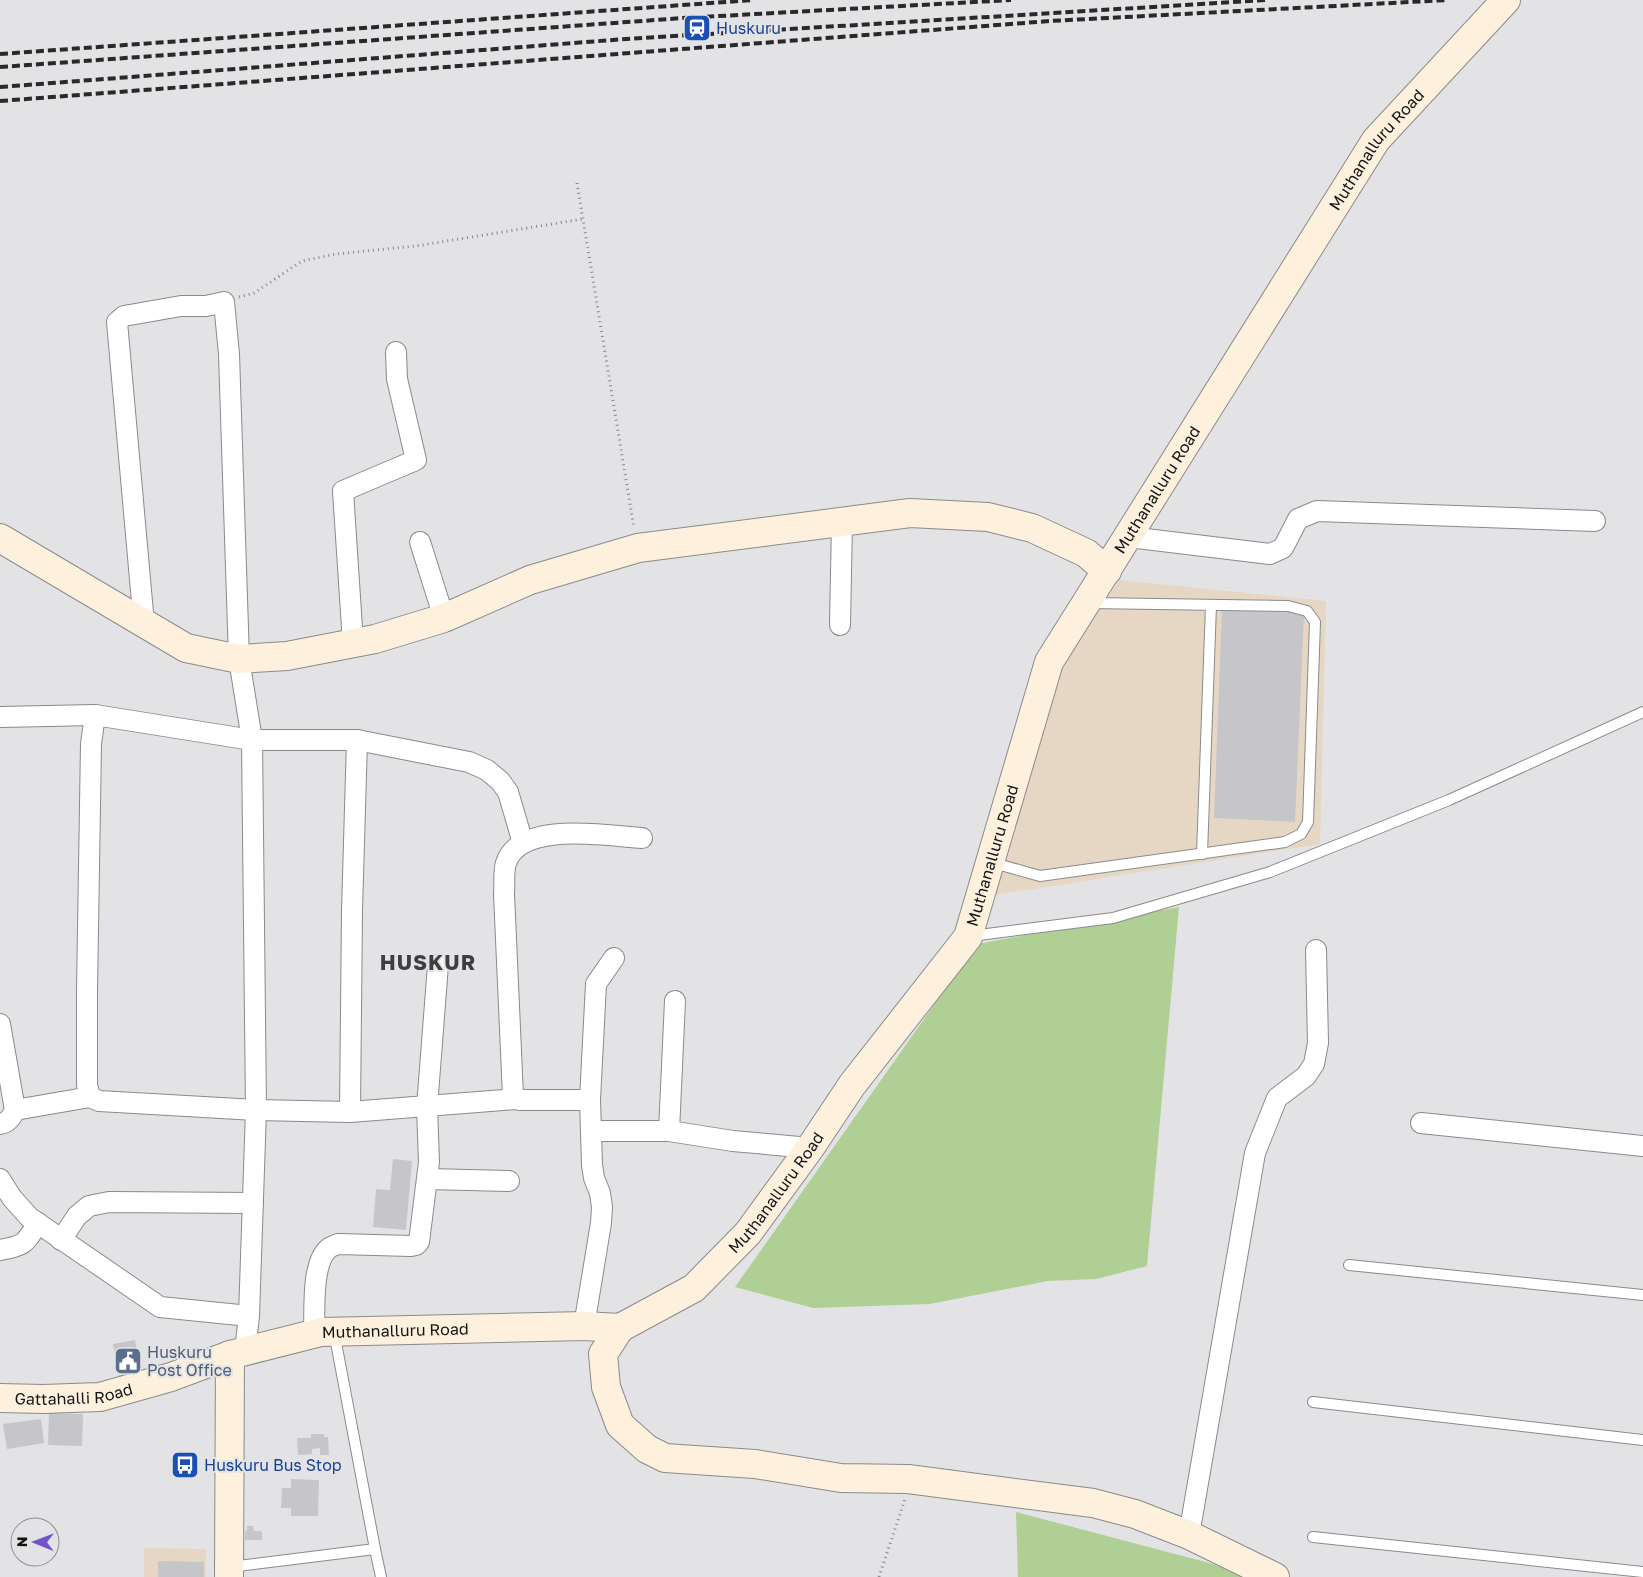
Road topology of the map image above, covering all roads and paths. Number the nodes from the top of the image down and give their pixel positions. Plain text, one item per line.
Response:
1 (1506, 0) edge
2 (577, 183) dead end
3 (583, 219) junction
4 (224, 302) junction
5 (396, 352) dead end
6 (1595, 521) dead end
7 (842, 522) junction
8 (1128, 537) junction
9 (0, 538) edge
10 (420, 542) dead end
11 (638, 548) junction
12 (1107, 571) junction
13 (1086, 603) junction
14 (1211, 605) junction
15 (444, 618) junction
16 (144, 624) junction
17 (840, 625) dead end
18 (353, 644) junction
19 (239, 659) junction
20 (1643, 712) edge
21 (95, 715) junction
22 (0, 717) edge
23 (252, 740) junction
24 (357, 740) junction
25 (642, 838) dead end
26 (523, 843) junction
27 (1202, 854) junction
28 (990, 862) junction
29 (968, 937) junction
30 (1316, 950) dead end
31 (614, 958) dead end
32 (438, 966) dead end
33 (675, 1001) dead end
34 (0, 1024) edge
35 (90, 1097) junction
36 (516, 1099) junction
37 (590, 1100) junction
38 (427, 1107) junction
39 (15, 1110) junction
40 (256, 1110) junction
41 (350, 1112) junction
42 (1421, 1123) dead end
43 (0, 1124) edge
44 (592, 1131) junction
45 (669, 1132) junction
46 (1643, 1146) edge
47 (810, 1148) junction
48 (427, 1178) junction
49 (0, 1179) edge
50 (509, 1180) dead end
51 (252, 1203) junction
52 (38, 1223) junction
53 (61, 1240) junction
54 (0, 1250) edge
55 (1349, 1265) dead end
56 (1643, 1295) edge
57 (249, 1316) junction
58 (584, 1326) junction
59 (620, 1328) junction
60 (324, 1333) junction
61 (238, 1353) junction
62 (0, 1398) edge
63 (1313, 1402) dead end
64 (1643, 1440) edge
65 (908, 1479) junction
66 (1189, 1535) junction
67 (1313, 1537) dead end
68 (375, 1548) junction
69 (229, 1572) edge
70 (1643, 1572) edge
71 (381, 1577) edge
72 (879, 1577) edge
73 (1275, 1577) edge

1 - 8 street, Muthanalluru Road
2 - 3 path
3 - 4 path
3 - 11 path
4 - 16 street
4 - 19 street
5 - 18 street
6 - 8 street
7 - 11 street
7 - 12 street
7 - 17 street
8 - 12 street, Muthanalluru Road
9 - 16 street
10 - 15 street
11 - 15 street
12 - 13 street, Muthanalluru Road
13 - 14 lane
13 - 28 street, Muthanalluru Road
14 - 27 lane
14 - 27 lane
15 - 18 street
16 - 19 street
18 - 19 street
19 - 23 street
20 - 29 lane
21 - 22 street
21 - 23 street
21 - 35 street
23 - 24 street
23 - 40 street
24 - 26 street
24 - 41 street
25 - 26 street
26 - 36 street
27 - 28 lane
28 - 29 street, Muthanalluru Road
29 - 47 street, Muthanalluru Road
30 - 66 street
31 - 37 street
32 - 38 street
33 - 45 street
34 - 39 street
35 - 39 street
35 - 40 street
36 - 37 street
36 - 38 street
37 - 44 street
38 - 41 street
38 - 48 street
39 - 43 street
40 - 41 street
40 - 51 street
42 - 46 street
44 - 45 street
44 - 58 street
45 - 47 street
47 - 59 street, Muthanalluru Road
48 - 50 street
48 - 60 street
49 - 52 street
51 - 53 street
51 - 57 street
52 - 53 street
52 - 54 street
53 - 57 street
55 - 56 lane
57 - 61 street
58 - 59 street, Muthanalluru Road
58 - 60 street, Muthanalluru Road
59 - 65 street
60 - 61 street, Muthanalluru Road
60 - 68 lane
61 - 62 street, Gattahalli Road
61 - 69 street
63 - 64 lane
65 - 66 street
65 - 72 path
66 - 73 street
67 - 70 lane
68 - 69 lane
68 - 71 lane

